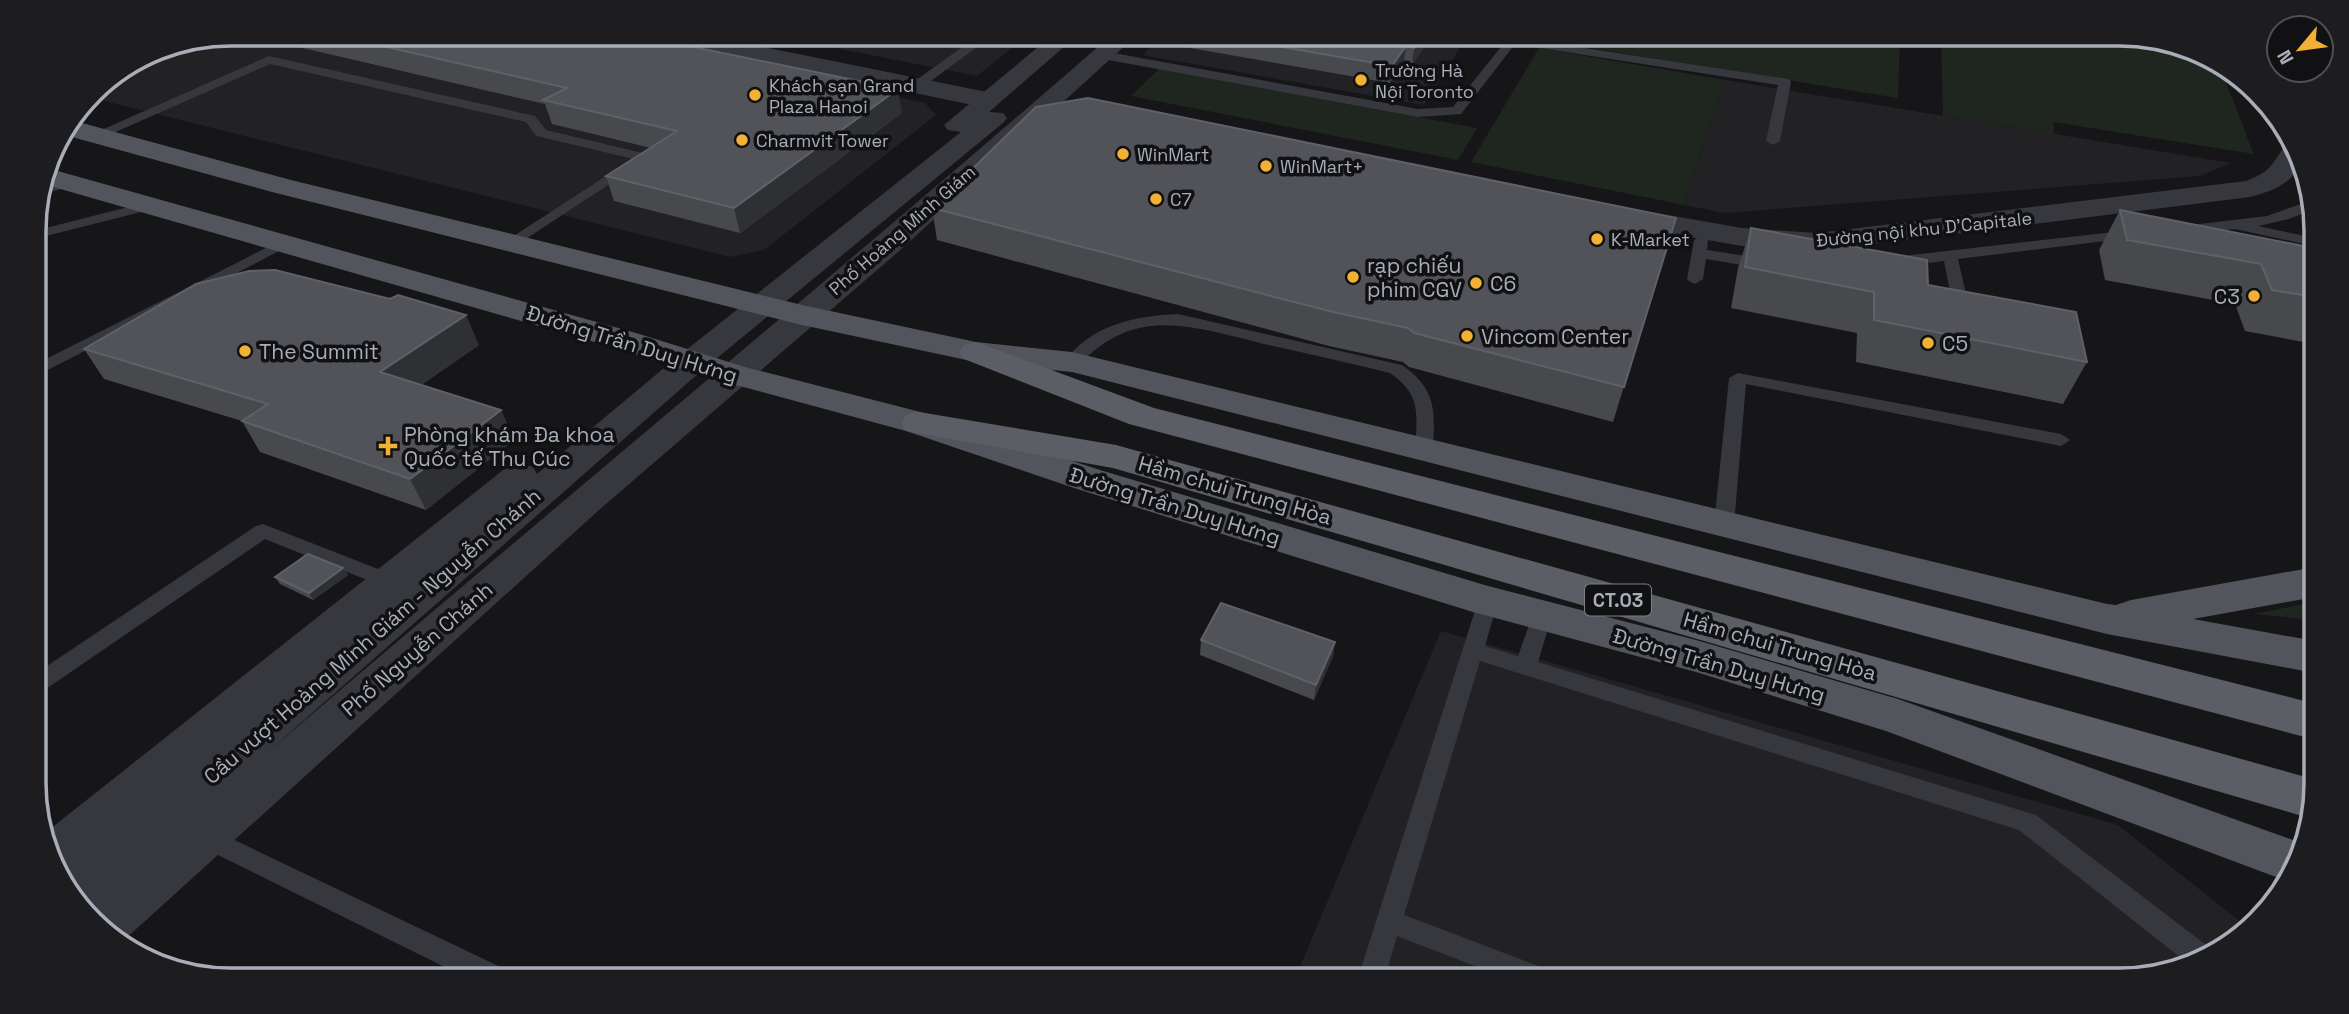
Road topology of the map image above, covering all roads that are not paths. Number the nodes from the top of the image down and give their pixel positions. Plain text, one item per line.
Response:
1 (722, 46) edge
2 (972, 46) edge
3 (1053, 46) edge
4 (1098, 46) edge
5 (1099, 46) edge
6 (1110, 46) edge
7 (1507, 46) edge
8 (1551, 46) edge
9 (916, 86) junction
10 (987, 100) junction
11 (1046, 105) junction
12 (1083, 112) edge
13 (76, 130) edge
14 (97, 135) junction
15 (1773, 141) dead end
16 (2290, 162) edge
17 (57, 179) edge
18 (282, 186) junction
19 (148, 206) junction
20 (2302, 208) edge
21 (1599, 212) edge
22 (208, 223) junction
23 (2233, 225) junction
24 (833, 226) junction
25 (46, 232) edge
26 (2086, 238) junction
27 (2304, 240) edge
28 (1701, 242) junction
29 (284, 243) junction
30 (510, 243) junction
31 (887, 246) junction
32 (2140, 250) edge
33 (1950, 256) junction
34 (1872, 265) edge
35 (1788, 268) edge
36 (1695, 279) dead end
37 (1917, 292) edge
38 (739, 298) junction
39 (802, 315) junction
40 (976, 352) junction
41 (666, 355) junction
42 (1072, 362) junction
43 (46, 366) edge
44 (733, 374) junction
45 (919, 423) junction
46 (2061, 440) dead end
47 (1424, 450) junction
48 (536, 463) junction
49 (585, 501) junction
50 (1724, 525) junction
51 (389, 581) junction
52 (2304, 584) edge
53 (1488, 601) junction
54 (1541, 616) junction
55 (2107, 619) junction
56 (1474, 651) junction
57 (2304, 655) edge
58 (1526, 667) junction
59 (46, 678) edge
60 (2304, 719) edge
61 (2303, 796) edge
62 (2192, 824) junction
63 (205, 837) junction
64 (57, 846) edge
65 (2287, 859) edge
66 (2274, 883) edge
67 (79, 890) edge
68 (108, 921) edge
69 (1389, 921) junction
70 (2194, 952) edge
71 (474, 968) edge
72 (1374, 968) edge
73 (1509, 968) edge

1 - 9 street
2 - 9 lane
3 - 10 street
4 - 67 street, Cầu vượt Hoàng Minh Giám - Nguyễn Chánh
5 - 11 street, Phố Hoàng Minh Giám
6 - 7 lane
8 - 15 lane
9 - 10 street
10 - 24 street
11 - 12 street
11 - 31 street, Phố Hoàng Minh Giám
13 - 14 main road
14 - 18 main road
14 - 30 lane
16 - 28 street, Đường nội khu D'Capitale
17 - 19 main road, Đường Trần Duy Hưng
18 - 22 main road
18 - 30 main road
19 - 22 main road, Đường Trần Duy Hưng
19 - 25 lane
20 - 23 lane
21 - 28 street, Đường nội khu D'Capitale
22 - 29 main road, Đường Trần Duy Hưng
23 - 26 lane
23 - 27 lane
24 - 31 street
24 - 38 street
26 - 32 lane
26 - 33 lane
28 - 35 lane
28 - 36 lane
29 - 41 main road, Đường Trần Duy Hưng
29 - 43 lane
30 - 38 main road
31 - 39 street, Phố Hoàng Minh Giám
33 - 34 lane
33 - 37 lane
38 - 39 main road
38 - 41 street
39 - 40 main road
39 - 44 street, Phố Hoàng Minh Giám
40 - 42 main road
40 - 60 highway
41 - 44 main road, Đường Trần Duy Hưng
41 - 48 street
42 - 47 main road
42 - 47 lane
44 - 45 main road, Đường Trần Duy Hưng
44 - 49 street, Phố Nguyễn Chánh
45 - 53 main road, Đường Trần Duy Hưng
45 - 61 highway, Hầm chui Trung Hòa / CT.03
46 - 50 lane
47 - 50 main road
48 - 49 street
48 - 51 street
49 - 63 street, Phố Nguyễn Chánh
50 - 55 main road
51 - 59 lane
51 - 64 street
52 - 55 main road
53 - 54 main road, Đường Trần Duy Hưng
53 - 56 lane
54 - 58 lane
54 - 62 main road, Đường Trần Duy Hưng
55 - 57 main road
56 - 58 lane
56 - 69 lane
58 - 70 lane
62 - 65 main road, Đường Trần Duy Hưng
62 - 66 main road
63 - 68 street, Phố Nguyễn Chánh
63 - 71 lane
69 - 72 lane
69 - 73 lane

